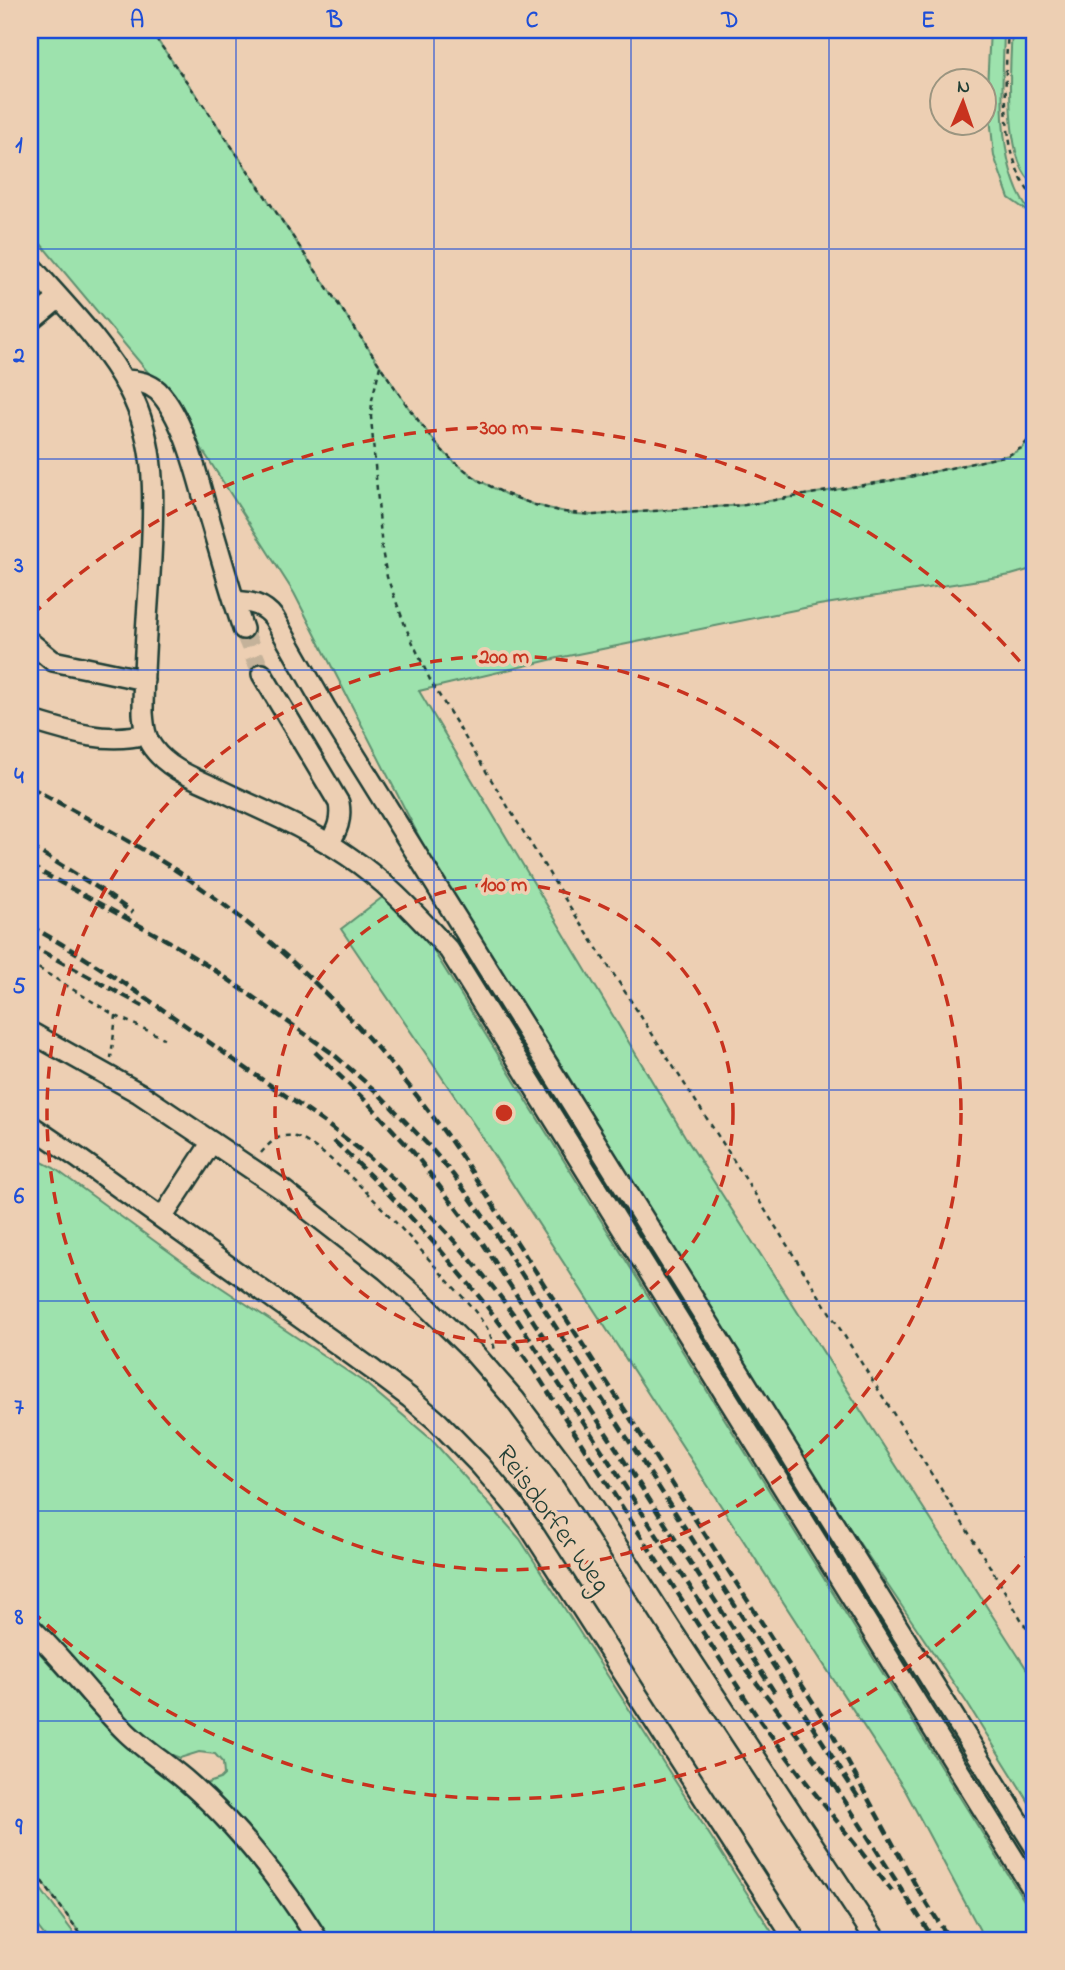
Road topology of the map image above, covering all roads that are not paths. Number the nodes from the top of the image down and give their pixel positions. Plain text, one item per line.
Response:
1 (30, 265) edge
2 (59, 298) junction
3 (30, 322) edge
4 (123, 380) junction
5 (234, 601) junction
6 (243, 629) tunnel mouth
7 (30, 642) edge
8 (30, 661) edge
9 (53, 661) junction
10 (262, 674) tunnel mouth
11 (144, 680) junction
12 (30, 720) edge
13 (146, 734) junction
14 (329, 844) junction
15 (30, 1032) edge
16 (30, 1125) edge
17 (212, 1142) junction
18 (162, 1218) junction
19 (30, 1627) edge
20 (1035, 1847) edge
21 (1035, 1893) edge
22 (318, 1940) edge
23 (795, 1940) edge
24 (876, 1940) edge

1 - 2 street
2 - 3 street
2 - 4 street
4 - 5 street
4 - 11 street
5 - 6 street
5 - 20 street
7 - 9 street
8 - 9 street
9 - 11 street
10 - 14 street
11 - 13 street
12 - 13 street
13 - 14 street
14 - 21 street
15 - 17 street
16 - 18 street, Reisdorfer Weg
17 - 18 street
17 - 24 street
18 - 23 street, Reisdorfer Weg
19 - 22 street

